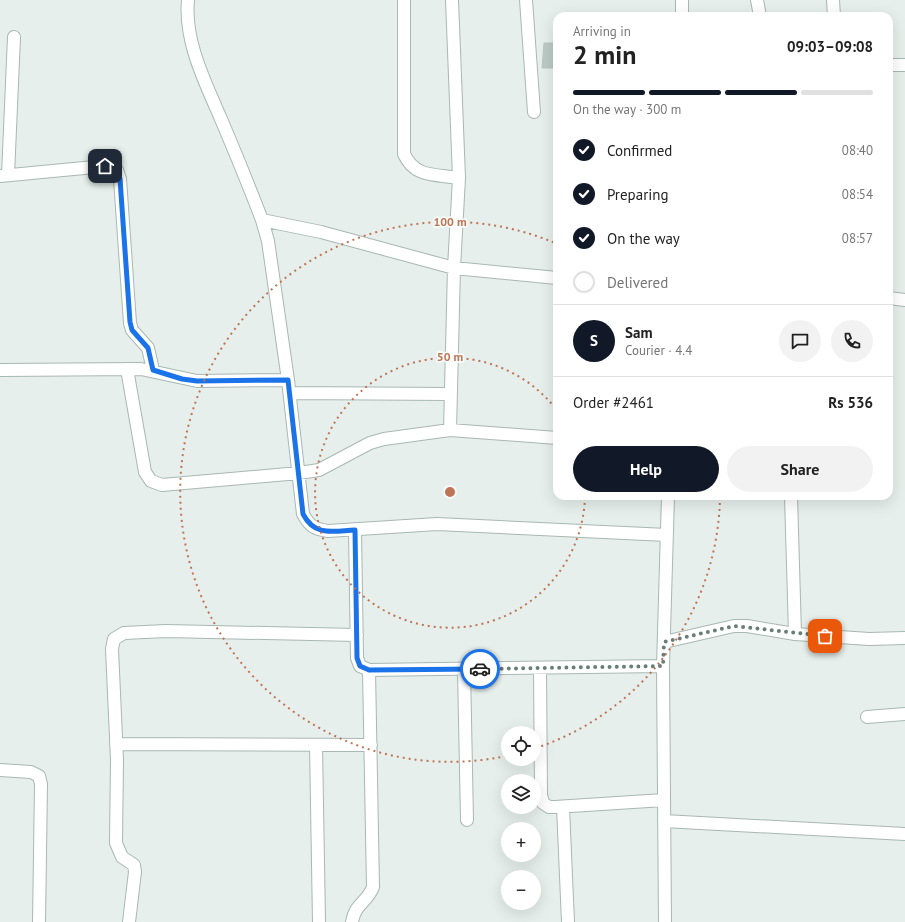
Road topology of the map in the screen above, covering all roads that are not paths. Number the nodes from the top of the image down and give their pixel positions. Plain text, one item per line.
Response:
1 (188, 0) edge
2 (404, 0) edge
3 (452, 0) edge
4 (526, 0) edge
5 (682, 0) edge
6 (757, 0) edge
7 (833, 0) edge
8 (682, 12) edge
9 (759, 12) edge
10 (834, 12) edge
11 (14, 37) dead end
12 (893, 66) edge
13 (905, 66) edge
14 (534, 112) dead end
15 (4, 175) edge
16 (459, 178) junction
17 (262, 220) junction
18 (454, 268) junction
19 (553, 278) edge
20 (893, 298) edge
21 (905, 300) edge
22 (127, 369) junction
23 (0, 370) edge
24 (153, 370) junction
25 (288, 380) junction
26 (290, 393) junction
27 (451, 394) junction
28 (450, 430) junction
29 (553, 438) edge
30 (300, 473) junction
31 (668, 500) edge
32 (791, 500) edge
33 (355, 530) junction
34 (667, 535) junction
35 (795, 634) junction
36 (357, 636) junction
37 (905, 638) edge
38 (664, 642) junction
39 (663, 666) junction
40 (540, 668) junction
41 (464, 669) junction
42 (369, 670) junction
43 (905, 714) edge
44 (867, 717) dead end
45 (116, 744) junction
46 (316, 745) junction
47 (371, 745) junction
48 (0, 770) edge
49 (664, 800) junction
50 (563, 807) junction
51 (467, 820) dead end
52 (664, 821) junction
53 (905, 834) edge
54 (39, 922) edge
55 (129, 922) edge
56 (319, 922) edge
57 (352, 922) edge
58 (568, 922) edge
59 (665, 922) edge

1 - 17 street
2 - 16 street
3 - 16 street
4 - 14 street
5 - 8 street
6 - 9 street
7 - 10 street
11 - 15 street
12 - 13 street
15 - 24 street
16 - 18 street
17 - 18 street
17 - 25 street
18 - 19 street
18 - 27 street
20 - 21 street
22 - 23 street
22 - 24 street
22 - 30 street
24 - 25 street
25 - 26 street
26 - 27 street
26 - 30 street
27 - 28 street
28 - 29 street
28 - 30 street
30 - 33 street
31 - 34 street
32 - 35 street
33 - 34 street
33 - 36 street
34 - 38 street
35 - 37 street
35 - 38 street
36 - 42 street
36 - 45 street
38 - 39 street
39 - 40 street
39 - 49 street
40 - 41 street
40 - 50 street
41 - 42 street
41 - 51 street
42 - 47 street
43 - 44 street
45 - 46 street
45 - 55 street
46 - 47 street
46 - 56 street
47 - 57 street
48 - 54 street
49 - 50 street
49 - 52 street
50 - 58 street
52 - 53 street
52 - 59 street

